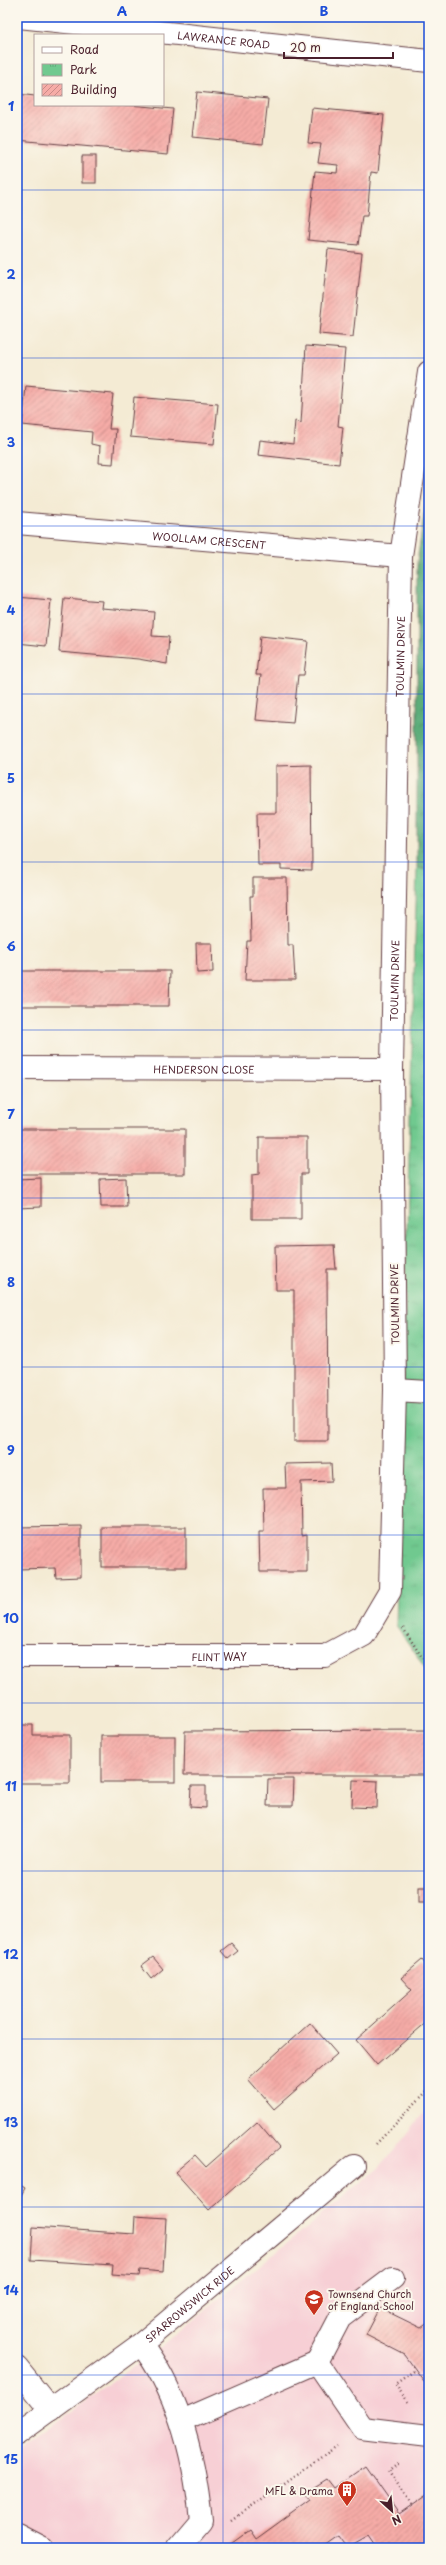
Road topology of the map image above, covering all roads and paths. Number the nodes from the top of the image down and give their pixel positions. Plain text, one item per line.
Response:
1 (19, 17) edge
2 (429, 61) edge
3 (429, 372) edge
4 (17, 523) edge
5 (401, 556) junction
6 (17, 1068) edge
7 (392, 1069) junction
8 (394, 1390) junction
9 (429, 1392) edge
10 (387, 1596) junction
11 (17, 1656) edge
12 (429, 1668) edge
13 (429, 2089) edge
14 (354, 2166) joint
15 (393, 2278) dead end
16 (141, 2344) junction
17 (316, 2362) junction
18 (17, 2368) edge
19 (414, 2371) dead end
20 (412, 2408) dead end
21 (51, 2410) junction
22 (182, 2421) junction
23 (362, 2428) junction
24 (17, 2434) edge
25 (429, 2436) edge
26 (400, 2461) dead end
27 (412, 2505) dead end
28 (231, 2525) dead end
29 (17, 2534) edge
30 (42, 2548) edge
31 (178, 2548) edge

1 - 2 street, LAWRANCE ROAD
3 - 5 street, TOULMIN DRIVE
4 - 5 street, WOOLLAM CRESCENT
5 - 7 street, TOULMIN DRIVE
6 - 7 street, HENDERSON CLOSE
7 - 8 street, TOULMIN DRIVE
8 - 9 street
8 - 10 street, TOULMIN DRIVE
10 - 11 street, FLINT WAY
10 - 12 path
13 - 14 path
14 - 16 street, SPARROWSWICK RIDE
15 - 17 street
16 - 21 street, SPARROWSWICK RIDE
16 - 22 street
17 - 22 street
17 - 23 street
18 - 21 street
19 - 20 path
21 - 24 street, SPARROWSWICK RIDE
22 - 31 street
23 - 25 street
23 - 28 path
26 - 27 path
29 - 30 street

